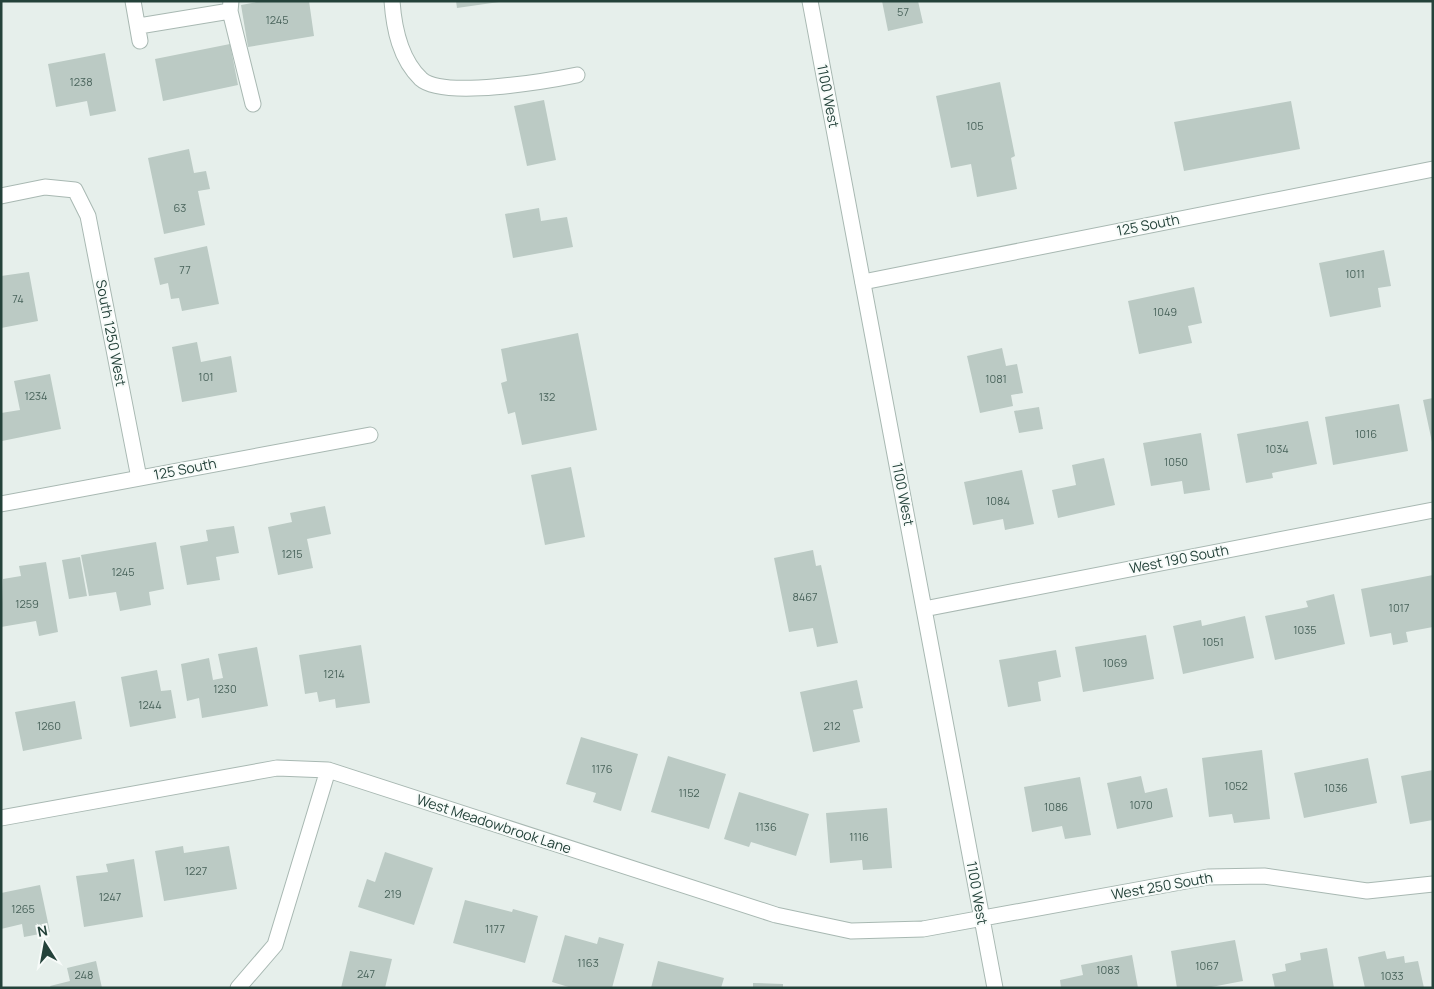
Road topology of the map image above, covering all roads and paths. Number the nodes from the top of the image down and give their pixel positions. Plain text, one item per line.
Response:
1 (133, 1) edge
2 (392, 1) edge
3 (810, 1) edge
4 (230, 6) edge
5 (577, 75) dead end
6 (253, 104) dead end
7 (1433, 169) edge
8 (1, 196) edge
9 (863, 282) junction
10 (370, 435) dead end
11 (139, 478) junction
12 (1, 504) edge
13 (1433, 510) edge
14 (924, 609) junction
15 (328, 770) junction
16 (1, 818) edge
17 (1433, 884) edge
18 (982, 919) junction
19 (238, 988) edge
20 (995, 988) edge

1 - 4 street
2 - 5 street
3 - 9 street, 1100 West
4 - 6 street
7 - 9 street, 125 South
8 - 11 street, South 1250 West
9 - 14 street, 1100 West
10 - 11 street, 125 South
11 - 12 street, 125 South
13 - 14 street, West 190 South
14 - 18 street, 1100 West
15 - 16 street, West Meadowbrook Lane
15 - 18 street, West Meadowbrook Lane
15 - 19 street
17 - 18 street, West 250 South
18 - 20 street, 1100 West

